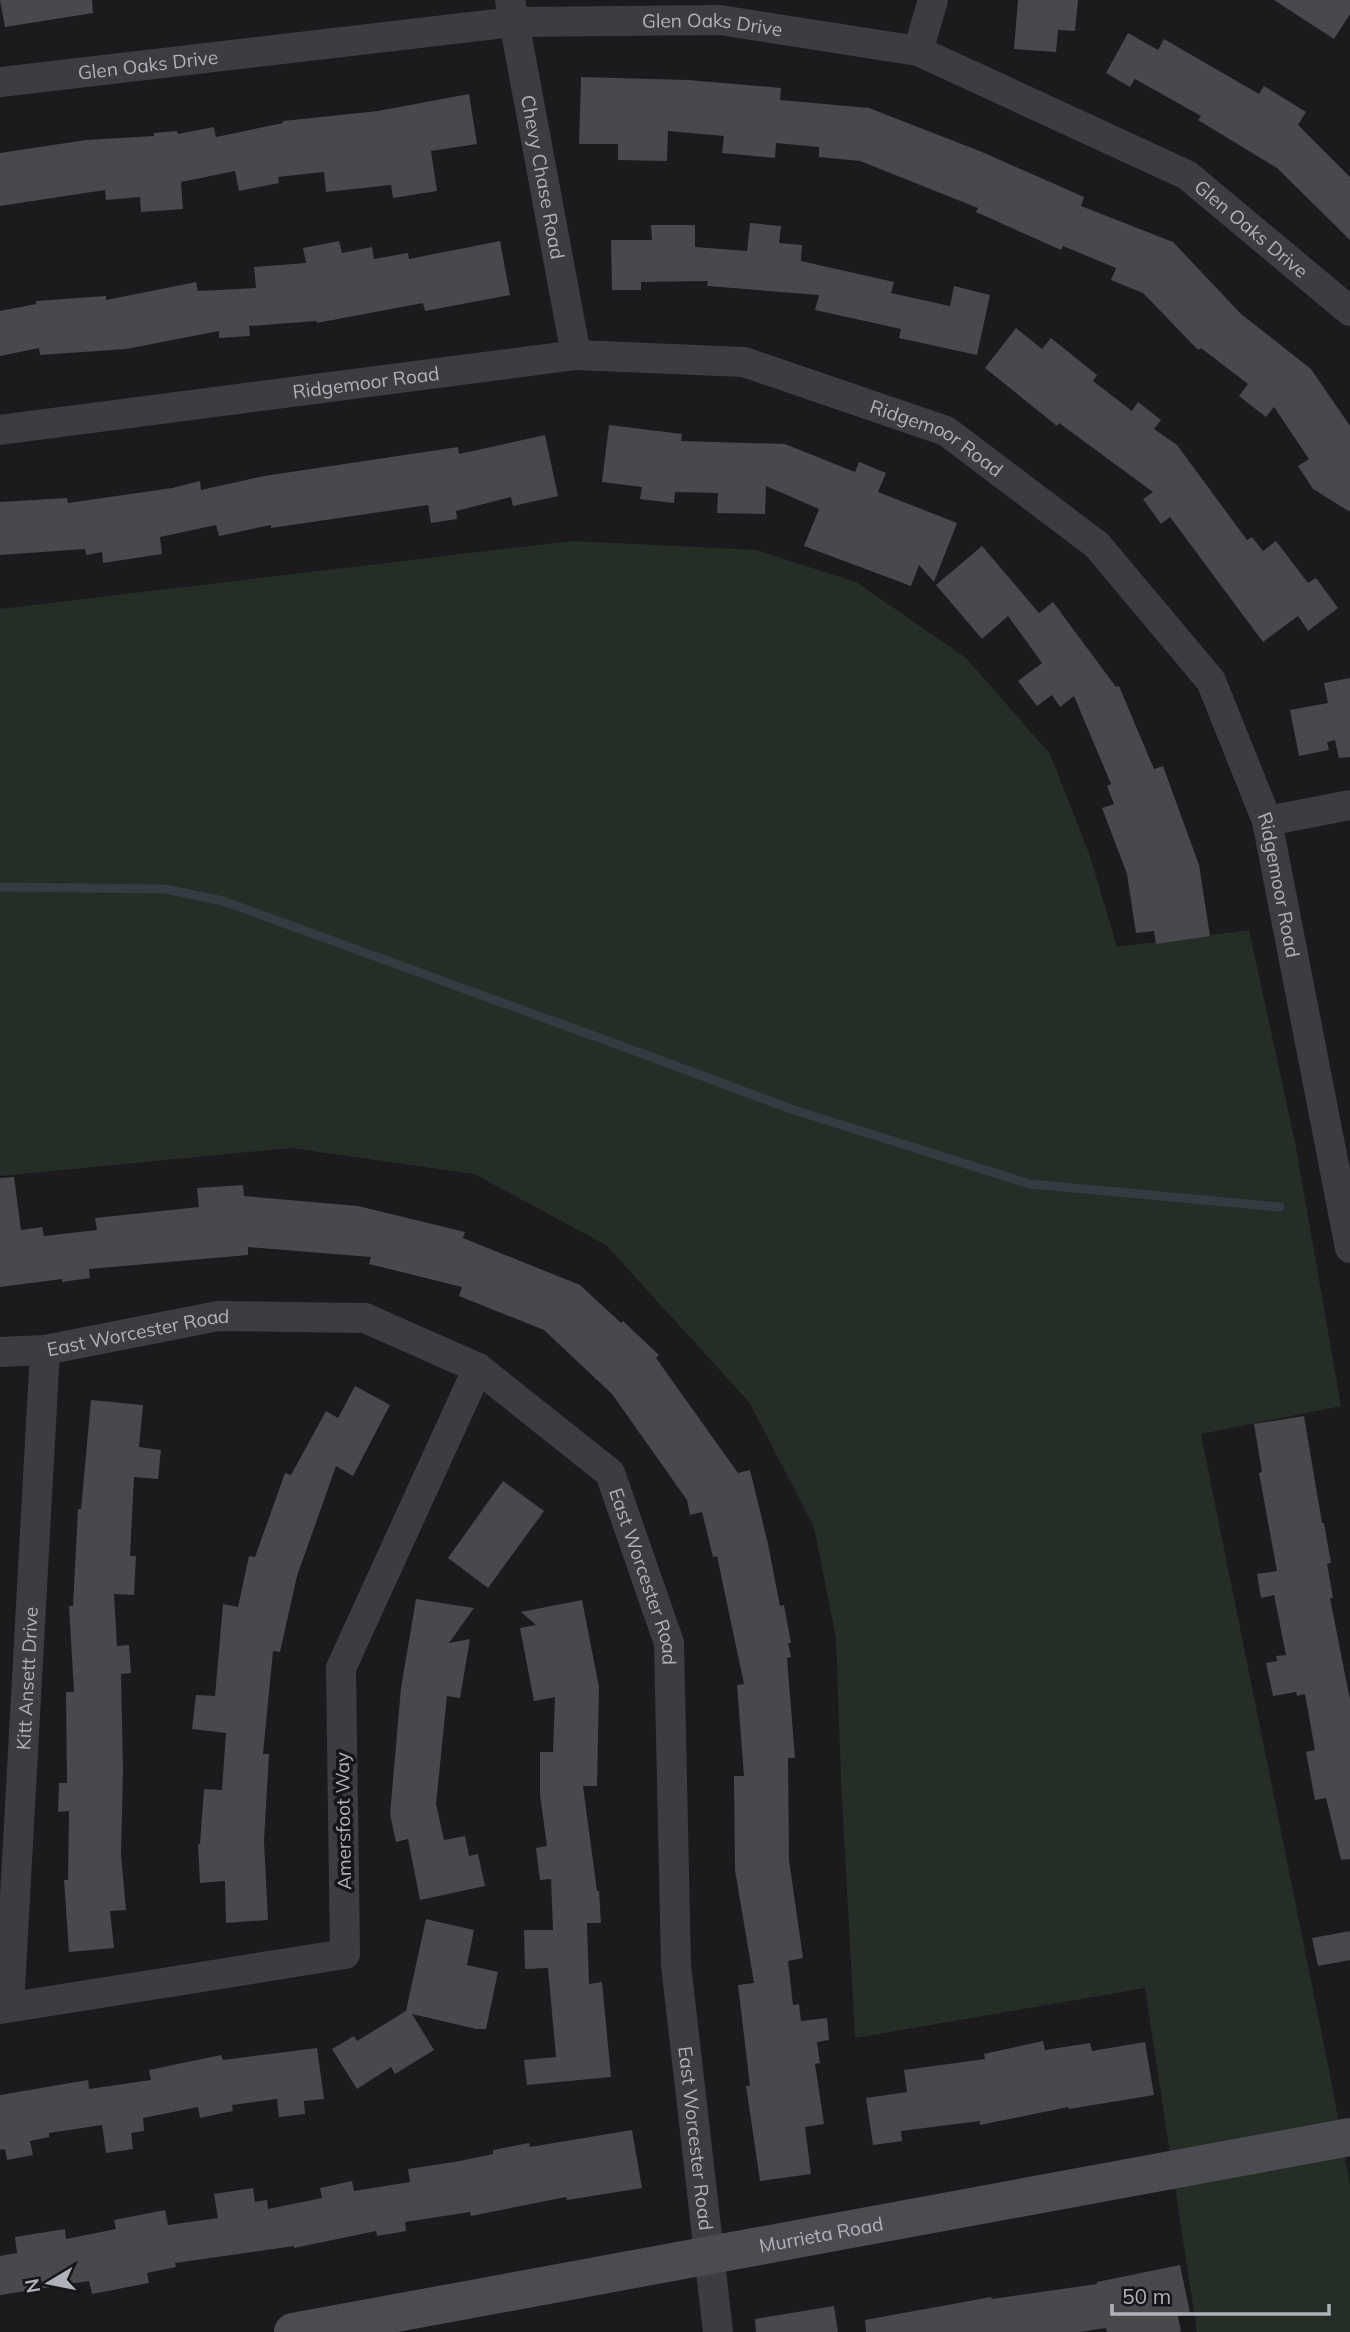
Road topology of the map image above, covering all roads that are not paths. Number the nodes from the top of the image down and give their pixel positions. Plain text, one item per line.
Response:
1 (933, 0) edge
2 (512, 11) edge
3 (918, 51) junction
4 (0, 82) edge
5 (1350, 311) edge
6 (576, 355) junction
7 (0, 430) edge
8 (1350, 805) edge
9 (1267, 821) junction
10 (1350, 1248) edge
11 (45, 1350) junction
12 (0, 1352) edge
13 (478, 1368) junction
14 (5, 2008) edge
15 (1350, 2137) edge
16 (708, 2256) junction
17 (293, 2332) edge
18 (718, 2332) edge

1 - 3 street
2 - 3 street, Glen Oaks Drive
2 - 4 street, Glen Oaks Drive
2 - 6 street, Chevy Chase Road
3 - 5 street, Glen Oaks Drive
6 - 7 street, Ridgemoor Road
6 - 9 street, Ridgemoor Road
8 - 9 street
9 - 10 street, Ridgemoor Road
11 - 12 street, East Worcester Road
11 - 13 street, East Worcester Road
11 - 14 street, Kitt Ansett Drive
13 - 14 street, Amersfoot Way
13 - 16 street, East Worcester Road
15 - 16 main road, Murrieta Road
16 - 17 main road, Murrieta Road
16 - 18 street, East Worcester Road

